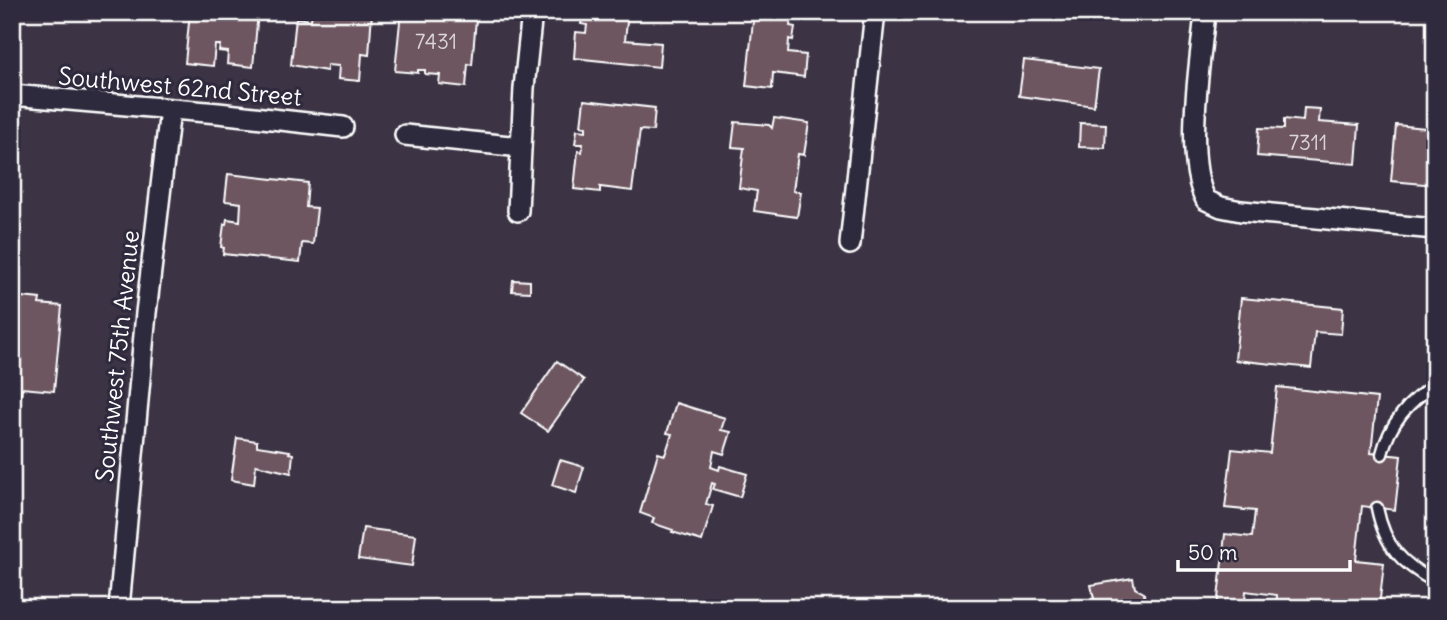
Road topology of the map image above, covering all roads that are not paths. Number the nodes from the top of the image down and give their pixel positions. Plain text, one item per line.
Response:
1 (532, 12) edge
2 (875, 12) edge
3 (1205, 12) edge
4 (12, 95) edge
5 (170, 110) junction
6 (343, 127) dead end
7 (405, 135) dead end
8 (521, 147) junction
9 (519, 211) dead end
10 (1435, 229) edge
11 (850, 244) dead end
12 (1435, 385) edge
13 (1382, 454) dead end
14 (1377, 508) dead end
15 (1435, 582) edge
16 (119, 608) edge

1 - 8 street
2 - 11 street
3 - 10 street
4 - 5 street, Southwest 62nd Street
5 - 6 street, Southwest 62nd Street
5 - 16 street, Southwest 75th Avenue
7 - 8 street
8 - 9 street
12 - 13 lane
14 - 15 lane

